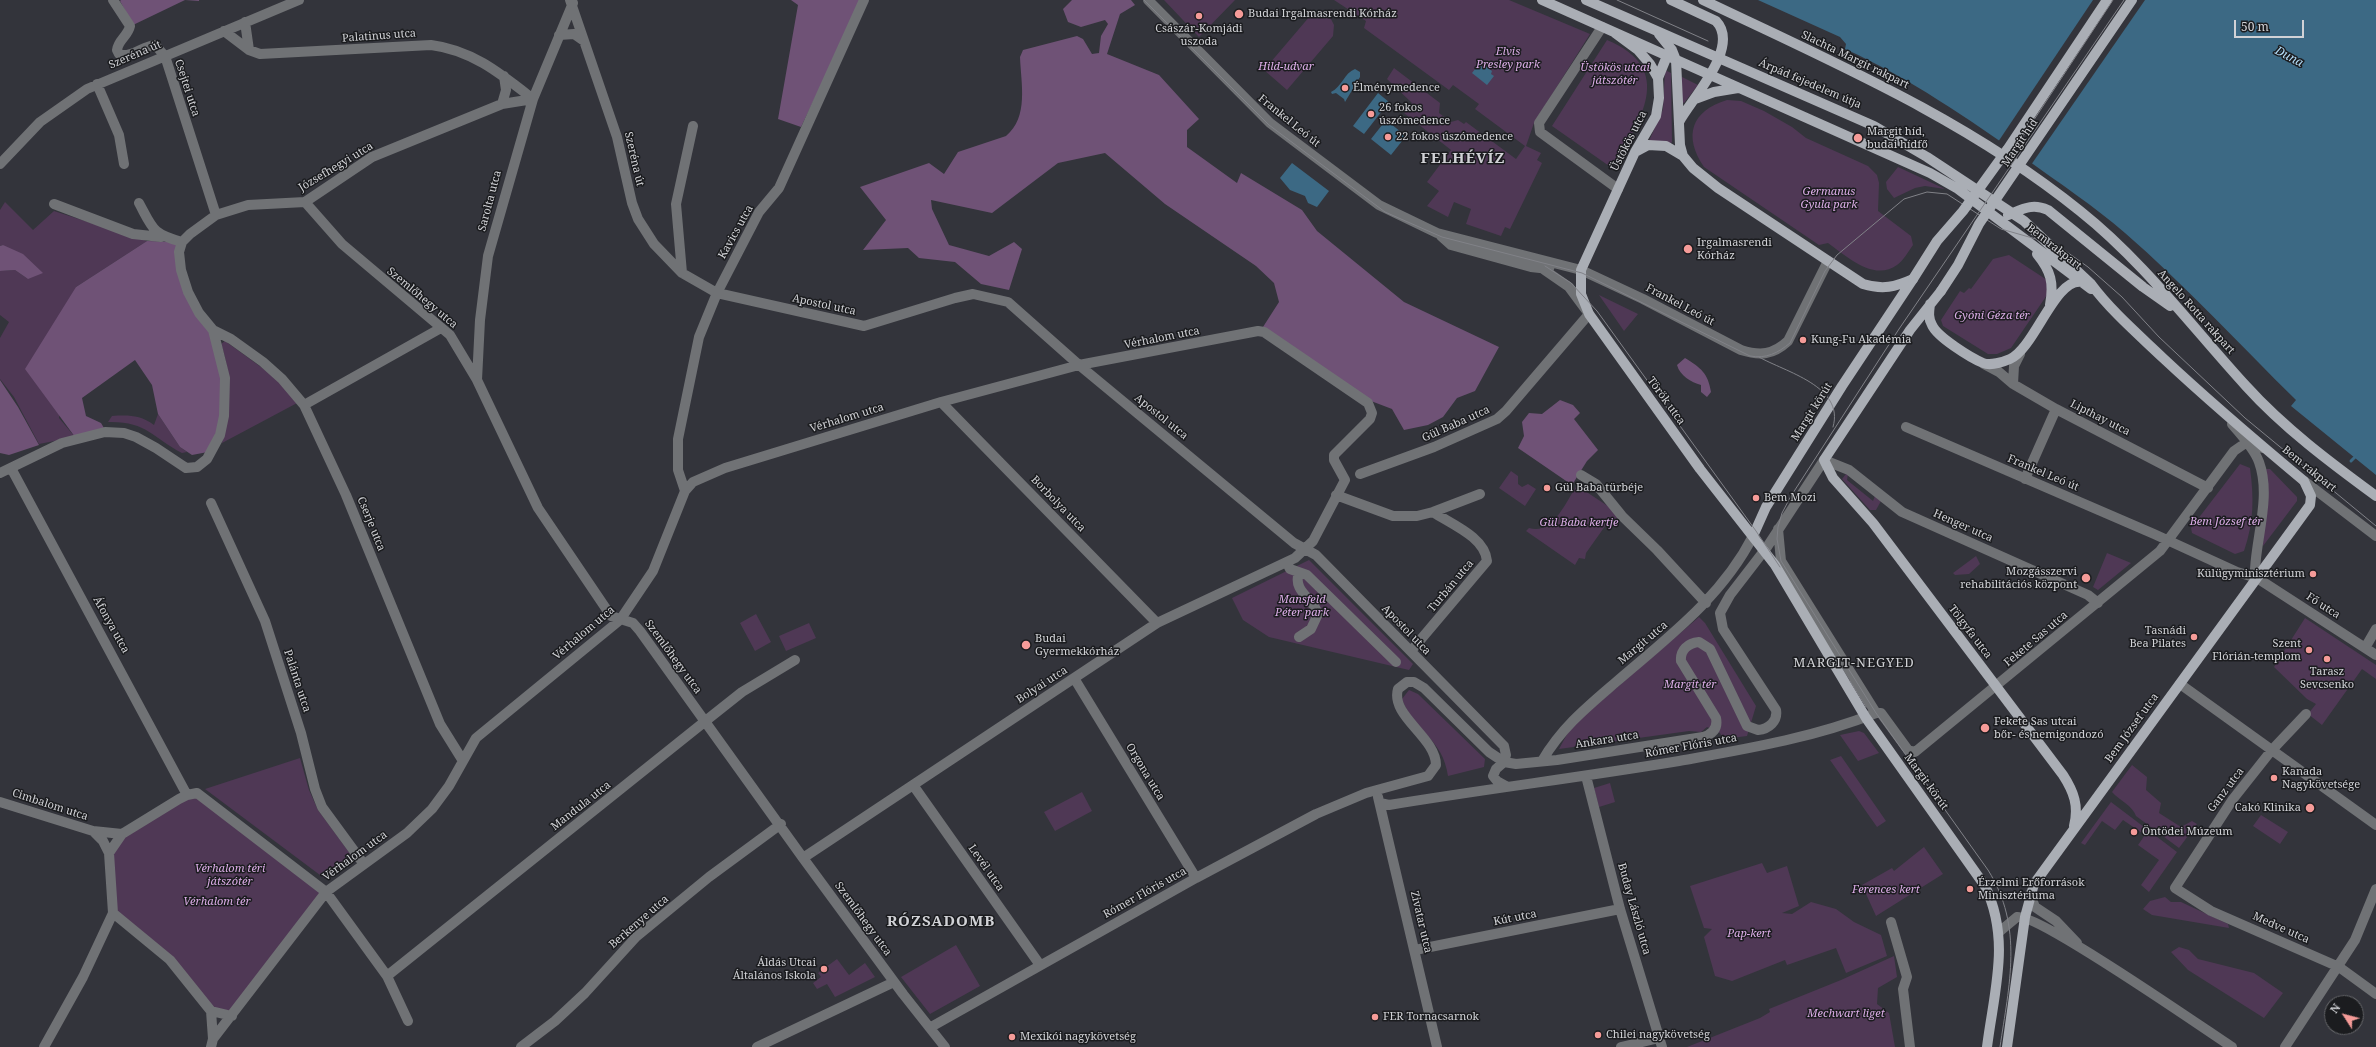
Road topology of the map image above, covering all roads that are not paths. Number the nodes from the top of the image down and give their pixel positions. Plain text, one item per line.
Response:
1 (113, 0) edge
2 (299, 0) edge
3 (864, 0) edge
4 (1148, 0) edge
5 (1542, 0) edge
6 (1586, 0) edge
7 (1671, 0) edge
8 (1702, 0) edge
9 (2107, 0) edge
10 (2132, 0) edge
11 (572, 2) edge
12 (245, 22) junction
13 (1602, 27) junction
14 (224, 30) junction
15 (1655, 30) junction
16 (1614, 33) junction
17 (559, 35) junction
18 (584, 41) junction
19 (1697, 48) junction
20 (249, 50) junction
21 (1672, 55) junction
22 (165, 56) junction
23 (1719, 58) junction
24 (1709, 75) junction
25 (504, 76) junction
26 (1658, 78) junction
27 (97, 84) junction
28 (1739, 88) junction
29 (533, 99) junction
30 (1695, 99) junction
31 (502, 104) junction
32 (1679, 122) junction
33 (693, 126) dead end
34 (1993, 149) joint
35 (1635, 152) junction
36 (1683, 156) junction
37 (0, 164) edge
38 (124, 164) dead end
39 (1618, 189) junction
40 (305, 202) junction
41 (139, 203) dead end
42 (54, 204) dead end
43 (2013, 213) junction
44 (216, 215) junction
45 (1997, 218) junction
46 (1437, 233) junction
47 (160, 237) junction
48 (2025, 240) junction
49 (182, 242) junction
50 (1828, 261) junction
51 (1543, 269) junction
52 (1581, 270) junction
53 (682, 273) junction
54 (2078, 281) junction
55 (2091, 284) junction
56 (1902, 287) junction
57 (717, 293) junction
58 (2098, 294) junction
59 (1931, 304) junction
60 (2177, 309) junction
61 (2049, 310) junction
62 (1589, 314) junction
63 (441, 328) junction
64 (213, 330) junction
65 (2020, 354) junction
66 (1984, 364) junction
67 (1079, 365) junction
68 (477, 380) junction
69 (2013, 384) junction
70 (941, 402) junction
71 (304, 405) junction
72 (2056, 409) junction
73 (2228, 419) junction
74 (1906, 427) dead end
75 (2247, 442) junction
76 (2268, 450) junction
77 (1824, 460) junction
78 (11, 468) junction
79 (0, 473) edge
80 (1360, 474) dead end
81 (1581, 475) dead end
82 (2026, 479) junction
83 (2304, 481) junction
84 (2208, 488) junction
85 (685, 491) junction
86 (1480, 494) dead end
87 (1336, 495) junction
88 (2376, 496) edge
89 (211, 503) dead end
90 (1433, 512) junction
91 (1778, 528) junction
92 (1753, 536) junction
93 (2376, 536) edge
94 (2170, 540) junction
95 (1304, 549) junction
96 (1764, 550) junction
97 (1287, 563) junction
98 (1299, 573) junction
99 (2257, 578) junction
100 (1706, 603) junction
101 (2098, 603) junction
102 (620, 620) junction
103 (1157, 623) junction
104 (2376, 629) edge
105 (1299, 638) dead end
106 (2365, 648) junction
107 (1410, 651) junction
108 (2376, 655) edge
109 (795, 660) dead end
110 (1396, 662) dead end
111 (1074, 678) junction
112 (2180, 684) junction
113 (1997, 687) junction
114 (1876, 713) junction
115 (2306, 714) dead end
116 (1866, 718) junction
117 (704, 722) junction
118 (2271, 751) junction
119 (1915, 752) joint
120 (1436, 759) joint
121 (463, 761) junction
122 (1542, 761) junction
123 (1504, 762) junction
124 (1586, 776) junction
125 (913, 785) junction
126 (1506, 786) junction
127 (1375, 790) junction
128 (187, 795) junction
129 (0, 802) edge
130 (1380, 803) junction
131 (781, 824) junction
132 (2376, 825) edge
133 (2074, 828) junction
134 (93, 831) junction
135 (122, 834) junction
136 (109, 853) junction
137 (804, 858) junction
138 (363, 864) junction
139 (1196, 878) junction
140 (2175, 888) joint
141 (2376, 889) edge
142 (326, 892) junction
143 (2030, 894) junction
144 (1620, 909) junction
145 (113, 913) junction
146 (2025, 917) junction
147 (1891, 922) dead end
148 (1999, 932) junction
149 (1415, 950) junction
150 (2084, 950) junction
151 (1040, 965) junction
152 (2339, 967) junction
153 (387, 976) junction
154 (894, 982) junction
155 (2376, 994) edge
156 (211, 1011) junction
157 (232, 1016) junction
158 (408, 1021) dead end
159 (931, 1027) junction
160 (1660, 1042) edge
161 (212, 1043) edge
162 (44, 1047) edge
163 (521, 1047) edge
164 (758, 1047) edge
165 (945, 1047) edge
166 (1437, 1047) edge
167 (1621, 1047) edge
168 (1910, 1047) edge
169 (1987, 1047) edge
170 (2007, 1047) edge
171 (2232, 1047) edge
172 (2285, 1047) edge

1 - 22 street, Csejtei utca
2 - 12 street, Szeréna út
3 - 57 street, Kavics utca
4 - 46 street, Frankel Leó út
5 - 13 main road
6 - 15 main road, Árpád fejedelem útja
7 - 23 main road
8 - 34 main road, Slachta Margit rakpart
9 - 56 main road, Margit híd, bridge
10 - 59 main road, Margit híd, bridge
11 - 17 street, Sarolta utca
11 - 18 street, Szeréna út
12 - 14 street, Szeréna út
12 - 20 street
13 - 16 main road
13 - 39 street
14 - 20 street, Palatinus utca
14 - 22 street, Szeréna út
15 - 19 main road, Árpád fejedelem útja
15 - 21 main road
16 - 21 main road
16 - 26 main road
17 - 18 street
17 - 29 street, Sarolta utca
18 - 53 street, Szeréna út
19 - 21 main road
19 - 23 main road, Árpád fejedelem útja
20 - 25 street, Palatinus utca
21 - 24 main road
21 - 26 main road
21 - 32 main road
22 - 27 street, Szeréna út
22 - 44 street, Csejtei utca
23 - 24 main road
23 - 43 main road, Árpád fejedelem útja
24 - 28 main road
24 - 30 main road
25 - 29 street, Palatinus utca
25 - 31 street
26 - 35 main road, Üstökös utca
27 - 37 street, Szeréna út
27 - 38 street
28 - 30 main road
28 - 45 main road
29 - 31 street, Józsefhegyi utca
29 - 68 street, Sarolta utca
30 - 32 main road
31 - 40 street, Józsefhegyi utca
32 - 36 main road
33 - 53 street
34 - 60 main road, Angelo Rotta rakpart
35 - 36 main road
35 - 39 main road, Üstökös utca
36 - 50 main road
39 - 52 main road, Üstökös utca
40 - 44 street, Józsefhegyi utca
40 - 63 street, Szemlőhegy utca
41 - 47 street
42 - 47 street
43 - 45 main road
43 - 55 main road, Bem rakpart
43 - 60 main road
44 - 49 street, Józsefhegyi utca
45 - 48 main road, Bem rakpart
46 - 51 street, Frankel Leó út
46 - 52 street, Frankel Leó út
47 - 49 street
48 - 54 main road, Bem rakpart
48 - 61 main road
49 - 64 street
50 - 52 street, Frankel Leó út
50 - 56 main road
51 - 52 street, Frankel Leó út
51 - 62 street, Frankel Leó út
52 - 62 main road, Török utca
53 - 57 street, Szeréna út
54 - 55 main road
54 - 58 main road, Bem rakpart
54 - 61 main road
55 - 58 main road, Bem rakpart
56 - 92 main road, Margit körút
57 - 67 street, Apostol utca
57 - 85 street, Kavics utca
58 - 73 main road, Bem rakpart
59 - 66 main road
59 - 77 main road
60 - 88 main road, Angelo Rotta rakpart
61 - 65 main road
62 - 80 street, Gül Baba utca
62 - 92 main road, Török utca
63 - 68 street, Szemlőhegy utca
63 - 71 street
64 - 71 street, Cserje utca
64 - 78 street
65 - 66 main road
65 - 69 street
66 - 69 street, Lipthay utca
67 - 70 street, Vérhalom utca
67 - 87 street, Vérhalom utca
67 - 95 street, Apostol utca
68 - 102 street, Szemlőhegy utca
69 - 72 street, Lipthay utca
70 - 85 street, Vérhalom utca
70 - 103 street, Borbolya utca
71 - 121 street, Cserje utca
72 - 82 street
72 - 84 street, Lipthay utca
73 - 75 street, Bem rakpart
73 - 76 main road, Bem rakpart
74 - 82 street, Frankel Leó út
75 - 76 street
75 - 84 street
75 - 99 street
76 - 83 main road, Bem rakpart
77 - 91 street
77 - 101 street, Henger utca
77 - 113 main road, Tölgyfa utca
78 - 79 street
78 - 128 street, Áfonya utca
81 - 100 street
82 - 94 street, Frankel Leó út
83 - 93 street, Bem rakpart
83 - 99 main road
84 - 94 street
85 - 102 street, Vérhalom utca
86 - 90 street
87 - 90 street
87 - 95 street, Vérhalom utca
89 - 138 street, Palánta utca
90 - 107 street, Turbán utca
91 - 96 street
91 - 114 street, Margit körút
92 - 96 main road, Margit körút
92 - 100 street, Margit utca
94 - 99 street
94 - 101 street, Fekete Sas utca
95 - 97 street, Bolyai utca
95 - 107 street, Apostol utca
96 - 116 main road, Margit körút
96 - 122 street, Ankara utca
97 - 98 street
97 - 103 street, Bolyai utca
98 - 105 street
98 - 110 street
99 - 106 street, Fő utca
99 - 112 main road, Bem József utca
100 - 122 street, Margit utca
101 - 113 street, Fekete Sas utca
102 - 117 street, Szemlőhegy utca
102 - 121 street, Vérhalom utca
103 - 111 street, Bolyai utca
104 - 106 street
106 - 108 street, Fő utca
107 - 123 street, Apostol utca
109 - 117 street, Mandula utca
111 - 125 street, Bolyai utca
111 - 139 street, Orgona utca
112 - 118 street
112 - 133 main road, Bem József utca
113 - 119 street, Fekete Sas utca
113 - 133 main road, Tölgyfa utca
114 - 116 street, Rómer Flóris utca
114 - 119 street, Margit körút
115 - 118 street, Ganz utca
116 - 124 street, Rómer Flóris utca
116 - 148 main road, Margit körút
117 - 131 street, Szemlőhegy utca
117 - 153 street, Mandula utca
118 - 132 street
118 - 140 street, Ganz utca
120 - 123 street, Ankara utca
120 - 127 street, Rómer Flóris utca
121 - 138 street, Vérhalom utca
122 - 123 street, Ankara utca
123 - 126 street
124 - 126 street, Rómer Flóris utca
124 - 144 street, Buday László utca
125 - 137 street, Bolyai utca
125 - 151 street, Levél utca
126 - 130 street, Rómer Flóris utca
127 - 130 street
127 - 139 street, Rómer Flóris utca
128 - 135 street
128 - 142 street
129 - 134 street, Cimbalom utca
130 - 149 street, Zivatar utca
131 - 137 street, Szemlőhegy utca
131 - 163 street, Berkenye utca
133 - 143 main road, Bem József utca
134 - 135 street, Cimbalom utca
134 - 136 street, Cimbalom utca
135 - 136 street
136 - 145 street
137 - 154 street, Szemlőhegy utca
138 - 142 street, Vérhalom utca
139 - 151 street, Rómer Flóris utca
140 - 152 street, Medve utca
141 - 152 street
142 - 153 street
142 - 157 street
143 - 146 main road
143 - 150 street
144 - 149 street, Kút utca
144 - 160 street, Buday László utca
145 - 156 street
145 - 162 street
146 - 148 street
146 - 150 street
146 - 170 main road
147 - 168 street
148 - 169 main road, Margit körút
149 - 166 street, Zivatar utca
150 - 171 street
151 - 159 street, Rómer Flóris utca
152 - 155 street, Medve utca
152 - 172 street
153 - 158 street
154 - 159 street, Szemlőhegy utca
154 - 164 street
156 - 157 street
156 - 161 street
157 - 161 street
159 - 165 street, Szemlőhegy utca
160 - 167 street

